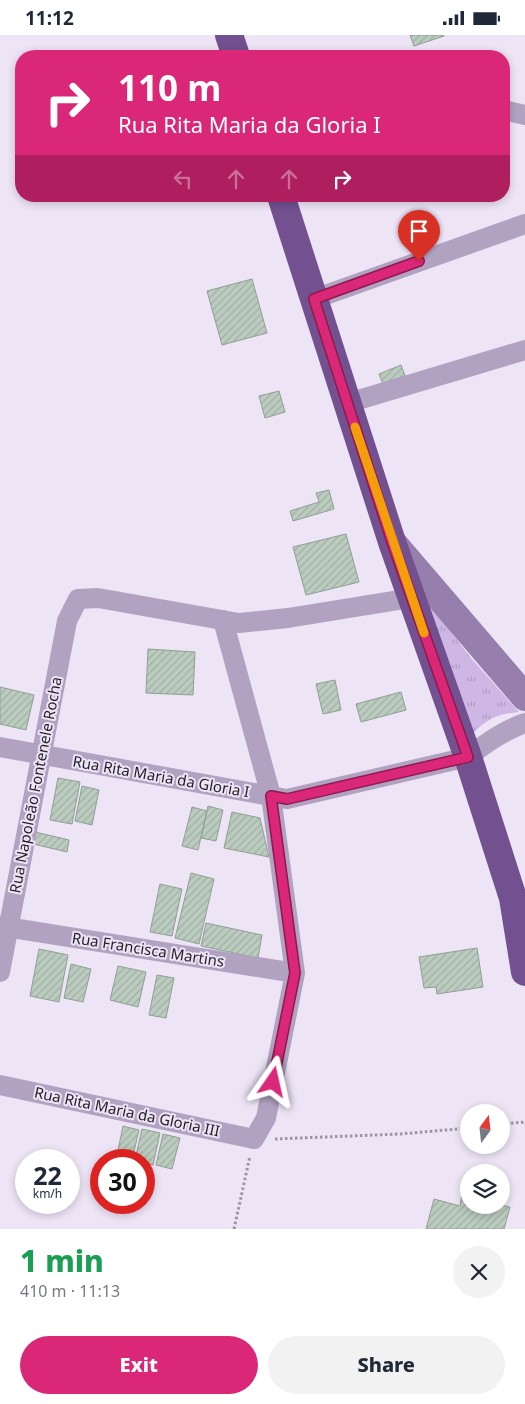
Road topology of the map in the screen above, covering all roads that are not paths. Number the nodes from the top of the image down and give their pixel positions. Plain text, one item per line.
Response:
1 (229, 35) edge
2 (234, 50) edge
3 (510, 111) edge
4 (525, 115) edge
5 (283, 202) edge
6 (525, 224) edge
7 (314, 299) junction
8 (525, 350) edge
9 (348, 403) junction
10 (392, 542) junction
11 (411, 598) junction
12 (223, 620) junction
13 (525, 697) edge
14 (525, 723) edge
15 (0, 747) edge
16 (42, 755) junction
17 (468, 757) junction
18 (271, 796) junction
19 (4, 927) edge
20 (0, 972) edge
21 (525, 972) edge
22 (295, 973) junction
23 (0, 1085) edge

1 - 2 highway
3 - 4 street
5 - 7 highway
6 - 7 street
7 - 9 highway
8 - 9 street
9 - 10 highway
10 - 11 highway
10 - 13 street
11 - 12 street
11 - 17 highway
12 - 16 street, Rua Napoleão Fontenele Rocha
12 - 18 street
14 - 17 street
15 - 16 street, Rua Rita Maria da Gloria I
16 - 18 street, Rua Rita Maria da Gloria I
16 - 19 street, Rua Napoleão Fontenele Rocha
17 - 18 street, Rua Rita Maria da Gloria I
17 - 21 highway
18 - 22 street
19 - 20 street, Rua Napoleão Fontenele Rocha
19 - 22 street, Rua Francisca Martins
22 - 23 street, Rua Rita Maria da Gloria III

